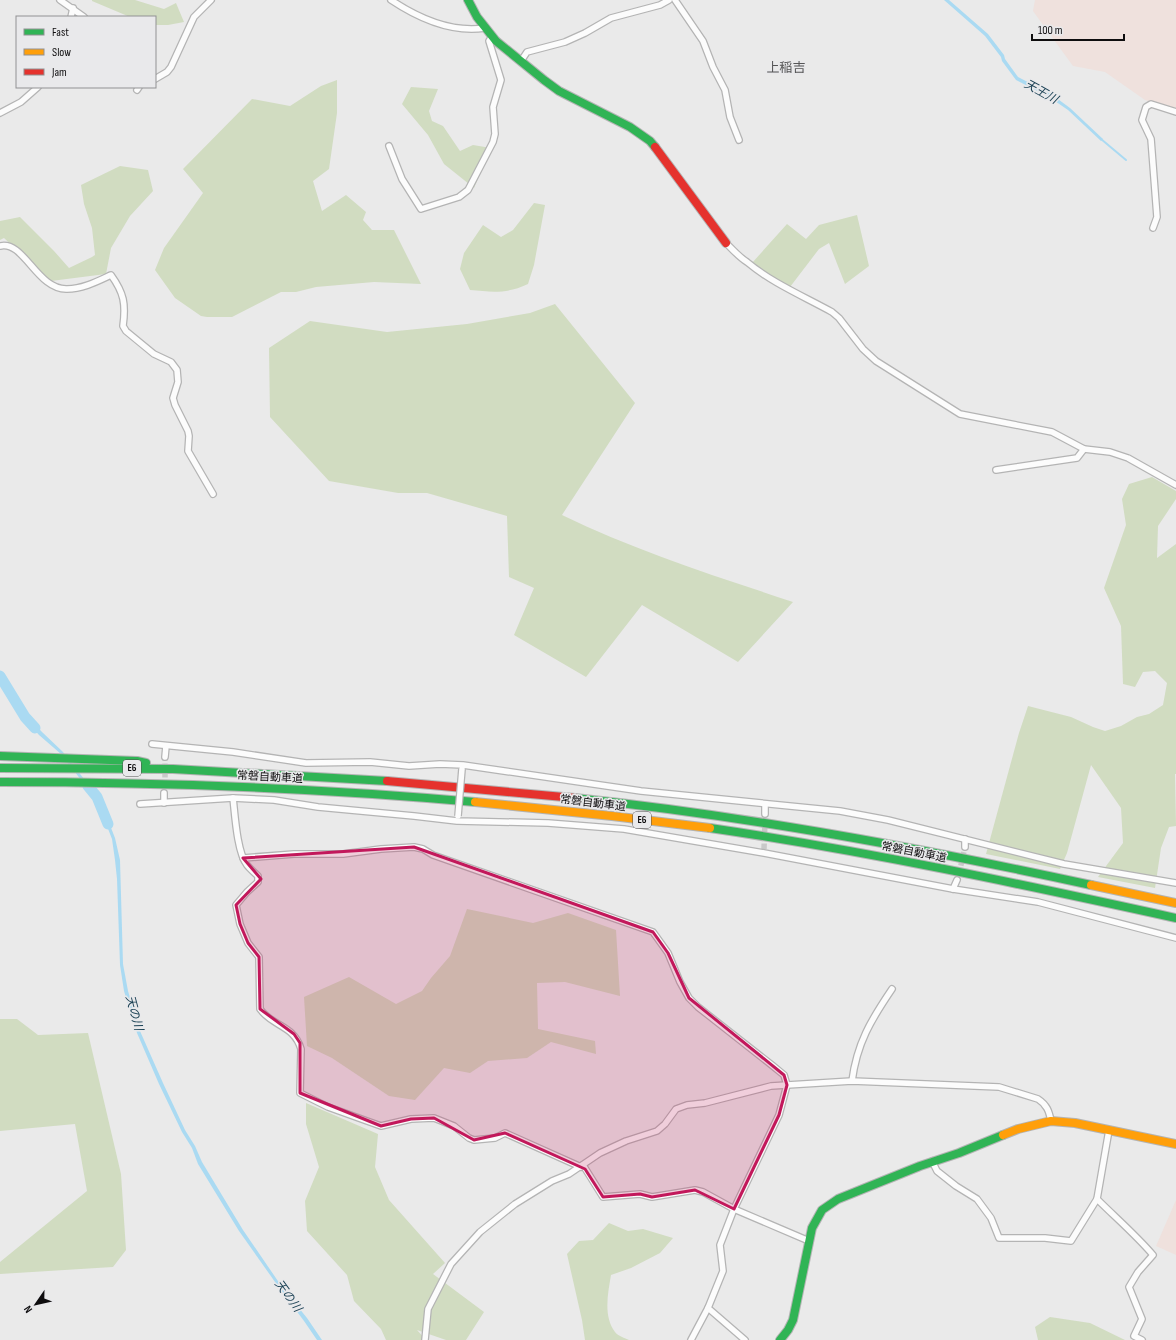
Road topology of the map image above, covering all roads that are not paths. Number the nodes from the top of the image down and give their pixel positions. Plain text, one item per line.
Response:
1 (60, 0) edge
2 (210, 0) edge
3 (391, 0) edge
4 (468, 0) edge
5 (669, 0) edge
6 (675, 0) edge
7 (73, 8) junction
8 (71, 16) edge
9 (83, 16) edge
10 (485, 28) junction
11 (492, 37) junction
12 (521, 61) junction
13 (156, 78) edge
14 (37, 88) edge
15 (1176, 112) edge
16 (0, 113) edge
17 (739, 140) dead end
18 (389, 146) dead end
19 (1153, 228) dead end
20 (726, 243) joint
21 (0, 246) edge
22 (1084, 448) junction
23 (996, 470) dead end
24 (1176, 485) edge
25 (213, 494) dead end
26 (152, 744) dead end
27 (166, 746) junction
28 (0, 756) edge
29 (165, 757) tunnel mouth
30 (463, 767) junction
31 (0, 768) edge
32 (171, 769) junction
33 (0, 782) edge
34 (164, 792) tunnel mouth
35 (234, 798) junction
36 (164, 803) junction
37 (140, 804) dead end
38 (765, 804) junction
39 (765, 814) tunnel mouth
40 (458, 819) junction
41 (965, 839) junction
42 (965, 848) tunnel mouth
43 (243, 858) junction
44 (957, 880) tunnel mouth
45 (1176, 883) edge
46 (954, 889) junction
47 (1176, 903) edge
48 (1176, 918) edge
49 (1176, 938) edge
50 (892, 989) dead end
51 (852, 1081) junction
52 (787, 1085) junction
53 (1051, 1121) junction
54 (1110, 1130) junction
55 (1176, 1144) edge
56 (932, 1161) junction
57 (582, 1166) junction
58 (1097, 1199) junction
59 (734, 1209) junction
60 (809, 1241) junction
61 (708, 1308) junction
62 (425, 1340) edge
63 (691, 1340) edge
64 (745, 1340) edge
65 (780, 1340) edge
66 (1142, 1340) edge

1 - 7 street
2 - 13 street
3 - 10 street
4 - 10 main road
5 - 12 street
6 - 17 street
7 - 8 street
7 - 9 street
10 - 11 main road
11 - 12 main road
11 - 18 street
12 - 20 main road
14 - 16 street
15 - 19 street
20 - 22 street
21 - 25 street
22 - 23 street
22 - 24 street
26 - 27 street
27 - 29 street
27 - 30 street
28 - 32 main road
30 - 38 street
30 - 40 street, bridge
31 - 32 main road, 常磐自動車道 / E6
32 - 47 main road, 常磐自動車道 / E6
33 - 48 main road, 常磐自動車道 / E6
34 - 36 street
35 - 36 street
35 - 40 street
35 - 43 street
36 - 37 street
38 - 39 street
38 - 41 street
40 - 46 street
41 - 42 street
41 - 45 street
43 - 52 street
43 - 57 street
44 - 46 street
46 - 49 street
50 - 51 street
51 - 52 street
51 - 53 street
52 - 57 street
52 - 59 street
53 - 54 main road
53 - 56 main road
54 - 55 main road
54 - 58 street
56 - 58 street
56 - 60 main road
57 - 59 street
57 - 62 street
58 - 66 street
59 - 60 street
59 - 61 street
60 - 65 main road
61 - 63 street
61 - 64 street

